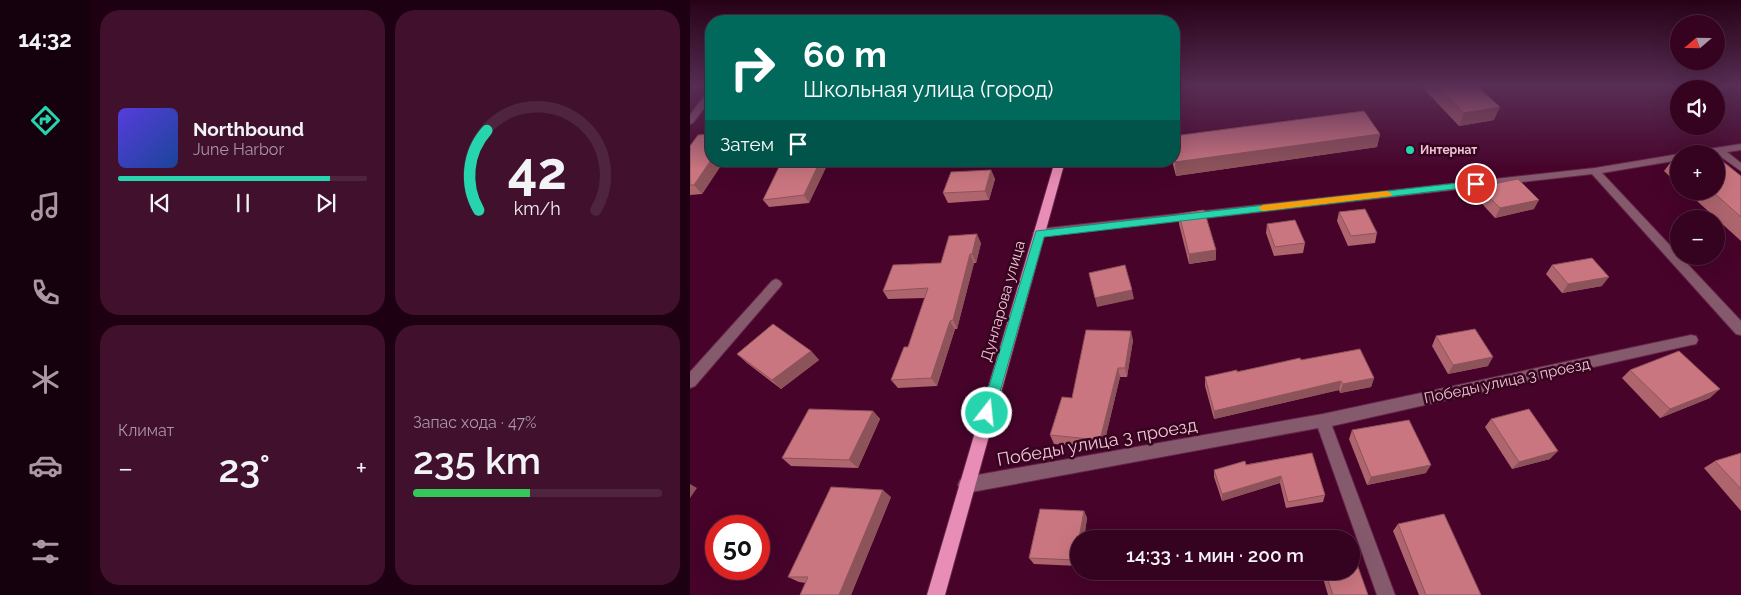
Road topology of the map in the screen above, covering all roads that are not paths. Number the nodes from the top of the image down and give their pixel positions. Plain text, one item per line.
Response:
1 (1741, 147) edge
2 (1725, 149) edge
3 (1725, 155) edge
4 (1670, 158) edge
5 (1058, 167) edge
6 (1741, 168) edge
7 (1595, 170) junction
8 (1039, 234) junction
9 (776, 284) dead end
10 (1741, 330) edge
11 (1690, 340) dead end
12 (690, 382) edge
13 (1323, 421) junction
14 (966, 485) junction
15 (936, 595) edge
16 (1386, 595) edge

1 - 2 street
3 - 6 street
4 - 7 street
5 - 8 main road, Дунларова улица
7 - 8 street
7 - 10 street
8 - 14 main road, Дунларова улица
9 - 12 street
11 - 13 street, Победы улица 3 проезд
13 - 14 street, Победы улица 3 проезд
13 - 16 street
14 - 15 main road, Дунларова улица

